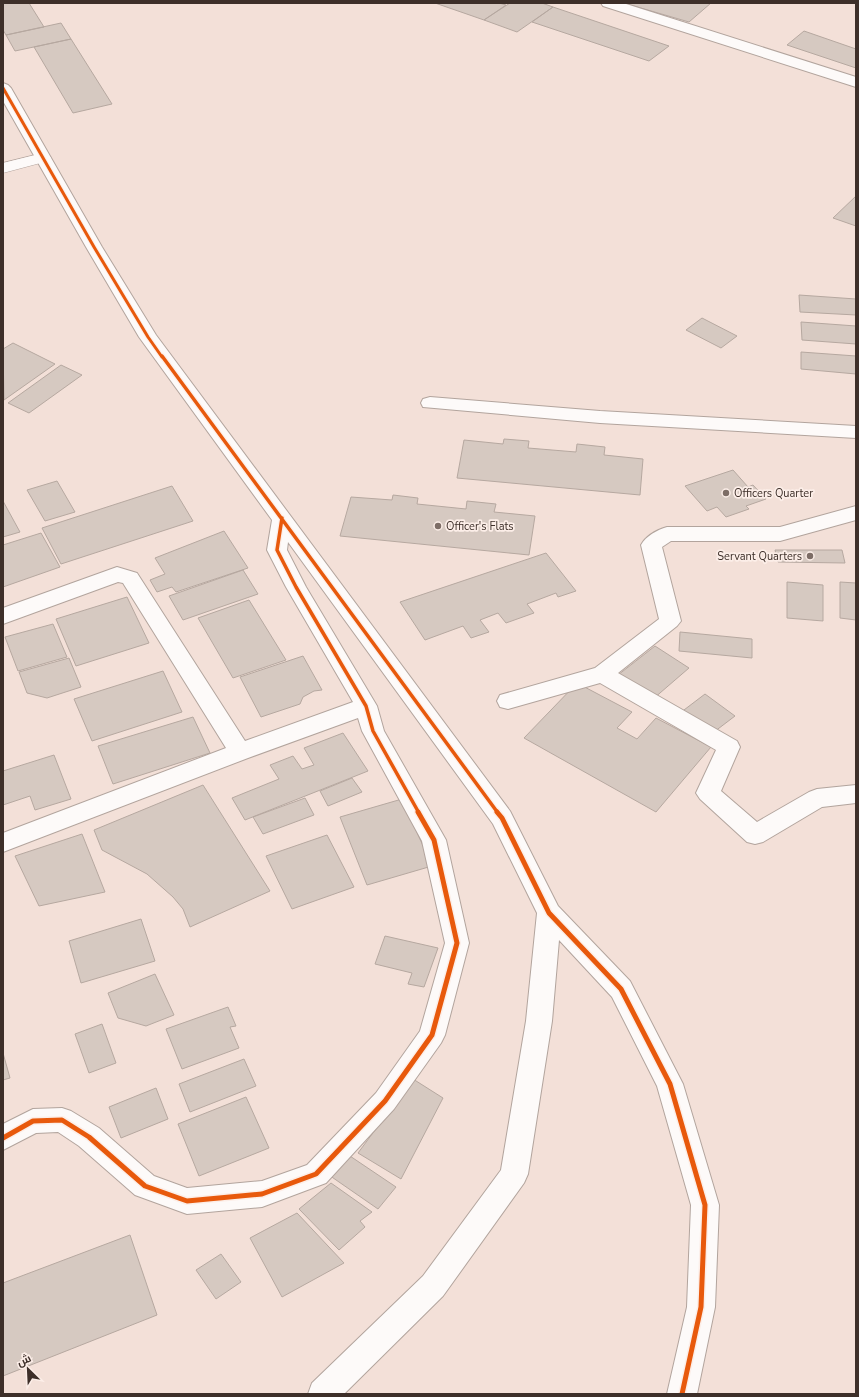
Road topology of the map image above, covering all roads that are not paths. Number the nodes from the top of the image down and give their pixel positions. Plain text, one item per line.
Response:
1 (608, 3) edge
2 (856, 82) edge
3 (3, 88) edge
4 (43, 158) junction
5 (3, 168) edge
6 (430, 403) dead end
7 (856, 432) edge
8 (856, 513) edge
9 (282, 518) junction
10 (3, 616) edge
11 (602, 674) junction
12 (508, 701) dead end
13 (366, 706) junction
14 (240, 752) junction
15 (856, 794) edge
16 (3, 843) edge
17 (549, 913) junction
18 (3, 1138) edge
19 (324, 1394) edge
20 (682, 1394) edge

1 - 2 street
3 - 4 street
4 - 5 lane
4 - 9 street
6 - 7 street
8 - 11 street
9 - 13 street
9 - 17 street
10 - 14 street
11 - 12 street
11 - 15 street
13 - 14 street
13 - 18 street
14 - 16 street
17 - 19 street
17 - 20 street

